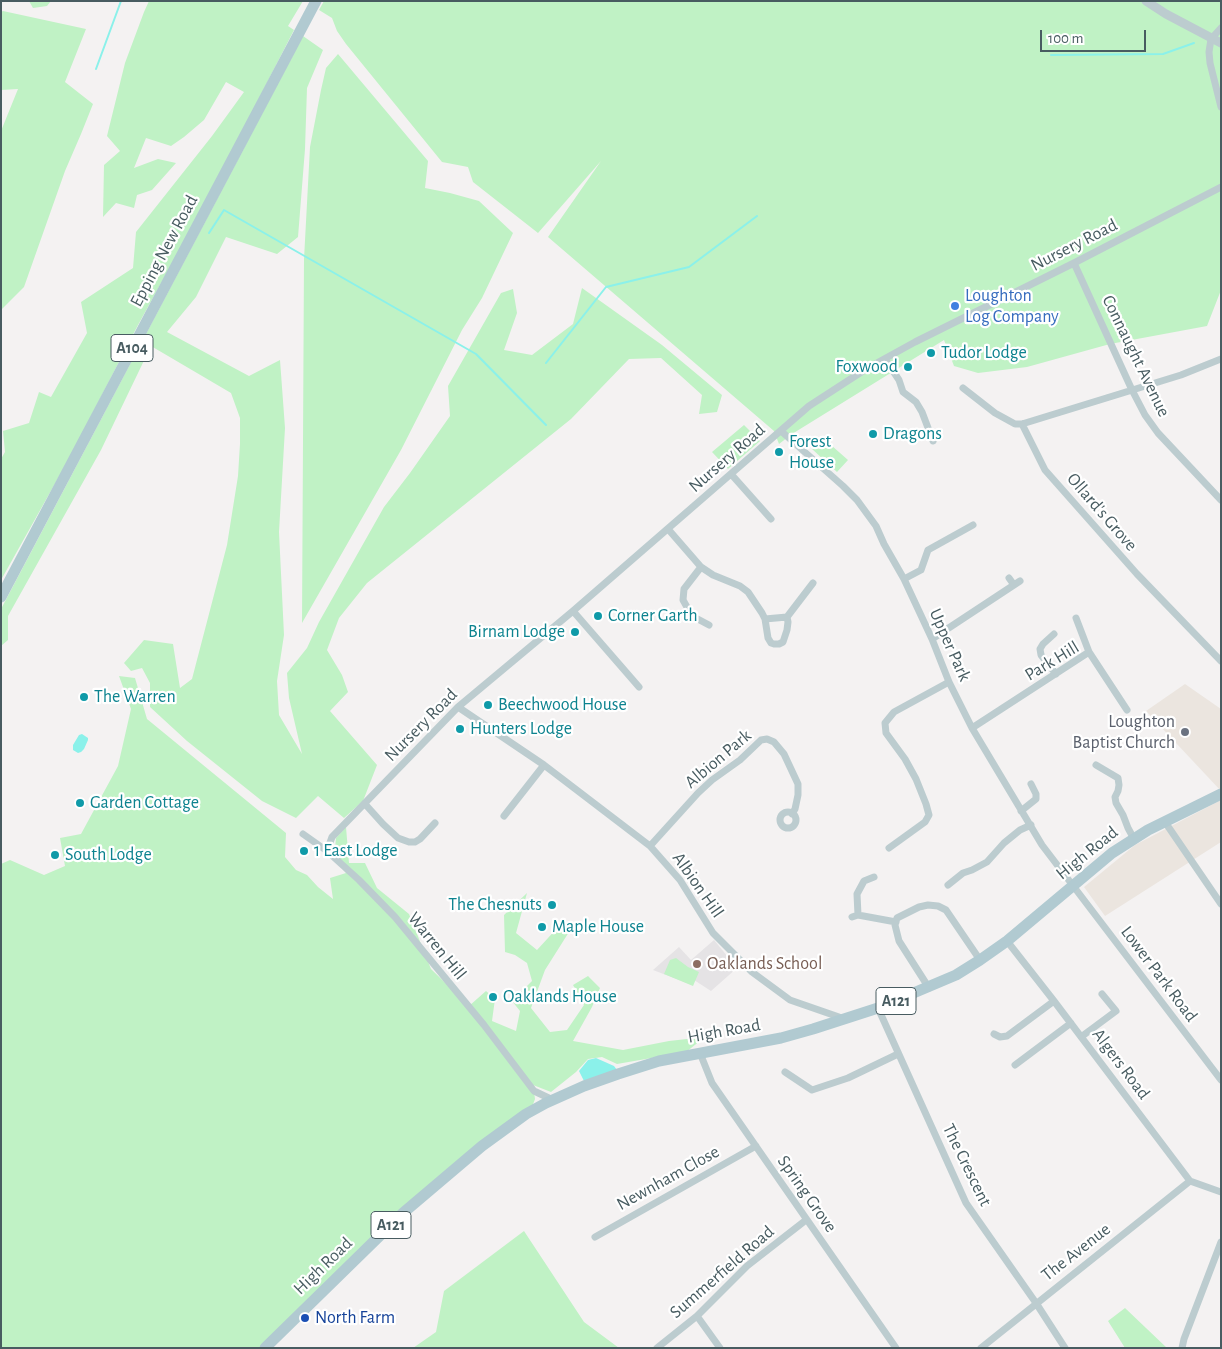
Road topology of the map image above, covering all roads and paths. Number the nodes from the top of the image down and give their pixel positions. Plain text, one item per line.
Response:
1 (316, 1) edge
2 (1146, 1) edge
3 (1221, 28) edge
4 (1211, 39) junction
5 (1221, 43) edge
6 (1221, 108) edge
7 (1221, 187) edge
8 (1074, 263) junction
9 (885, 359) junction
10 (1221, 359) edge
11 (963, 388) dead end
12 (1132, 390) junction
13 (1022, 424) junction
14 (780, 431) junction
15 (933, 441) dead end
16 (731, 474) junction
17 (1221, 500) edge
18 (771, 519) dead end
19 (973, 525) dead end
20 (668, 529) junction
21 (701, 567) junction
22 (1009, 578) dead end
23 (904, 579) junction
24 (813, 584) dead end
25 (1, 597) edge
26 (573, 611) junction
27 (787, 617) junction
28 (1076, 618) dead end
29 (765, 619) junction
30 (709, 625) dead end
31 (1054, 634) dead end
32 (932, 639) junction
33 (1089, 652) junction
34 (1221, 661) edge
35 (1056, 674) junction
36 (949, 682) junction
37 (639, 687) dead end
38 (458, 707) junction
39 (1127, 710) dead end
40 (972, 728) junction
41 (544, 765) junction
42 (1096, 765) dead end
43 (1032, 784) dead end
44 (1221, 794) edge
45 (365, 804) junction
46 (1022, 811) junction
47 (792, 814) dead end
48 (504, 816) dead end
49 (1165, 822) junction
50 (435, 823) dead end
51 (1031, 825) junction
52 (302, 834) dead end
53 (1134, 839) junction
54 (650, 846) junction
55 (889, 848) dead end
56 (327, 851) junction
57 (874, 877) dead end
58 (948, 885) dead end
59 (1074, 886) junction
60 (1221, 904) edge
61 (896, 922) junction
62 (1007, 941) junction
63 (980, 960) junction
64 (929, 988) junction
65 (1102, 994) dead end
66 (1054, 1001) junction
67 (878, 1008) junction
68 (843, 1020) junction
69 (1071, 1023) junction
70 (994, 1034) dead end
71 (1082, 1037) junction
72 (700, 1053) junction
73 (898, 1054) junction
74 (1015, 1065) dead end
75 (785, 1072) dead end
76 (1221, 1080) edge
77 (534, 1091) junction
78 (553, 1100) junction
79 (538, 1107) junction
80 (756, 1146) junction
81 (1190, 1181) junction
82 (1221, 1192) edge
83 (806, 1220) junction
84 (595, 1237) dead end
85 (1221, 1242) edge
86 (1036, 1303) junction
87 (697, 1316) junction
88 (268, 1347) edge
89 (657, 1348) edge
90 (720, 1348) edge
91 (896, 1348) edge
92 (981, 1348) edge
93 (1065, 1348) edge
94 (1182, 1348) edge

1 - 25 main road, Epping New Road / A104
2 - 4 street
3 - 4 street
4 - 5 street
4 - 6 street
7 - 8 street, Nursery Road
8 - 9 street, Nursery Road
8 - 12 street, Connaught Avenue
9 - 14 street, Nursery Road
9 - 15 street
10 - 12 street
11 - 13 street
12 - 13 street
12 - 17 street, Connaught Avenue
13 - 34 street, Ollard's Grove
14 - 16 street, Nursery Road
14 - 23 street, Upper Park
16 - 18 street
16 - 20 street, Nursery Road
19 - 23 street
20 - 21 street
20 - 26 street, Nursery Road
21 - 29 street
21 - 30 street
22 - 32 street
23 - 32 street, Upper Park
24 - 27 street
26 - 37 street
26 - 38 street, Nursery Road
27 - 29 street
27 - 29 street
28 - 33 street
31 - 35 street
32 - 36 street, Upper Park
33 - 35 street, Park Hill
33 - 39 street, Park Hill
35 - 40 street, Park Hill
36 - 40 street, Upper Park
36 - 55 street
38 - 41 street, Albion Hill
38 - 45 street, Nursery Road
40 - 46 street, Upper Park
41 - 48 street
41 - 54 street, Albion Hill
42 - 53 street
43 - 46 street
44 - 49 main road, High Road / A121
45 - 50 street
45 - 56 street, Nursery Road
46 - 51 street, Upper Park
47 - 54 street, Albion Park
49 - 53 main road, High Road / A121
49 - 60 street
51 - 58 street
51 - 59 street, Upper Park
52 - 56 street, Warren Hill
53 - 59 main road, High Road / A121
54 - 68 street, Albion Hill
56 - 77 street, Warren Hill
57 - 61 street
59 - 62 main road, High Road / A121
59 - 76 street, Lower Park Road
61 - 63 street
61 - 64 street
62 - 63 main road, High Road / A121
62 - 66 street, Algers Road
63 - 64 main road, High Road / A121
64 - 67 main road, High Road / A121
65 - 71 street
66 - 69 street, Algers Road
66 - 70 street
67 - 68 main road, High Road / A121
67 - 73 street, The Crescent
68 - 72 main road, High Road / A121
69 - 71 street, Algers Road
69 - 74 street
71 - 81 street, Algers Road
72 - 78 main road, High Road / A121
72 - 80 street, Spring Grove
73 - 75 street
73 - 86 street, The Crescent
77 - 78 street, Warren Hill
77 - 79 street, Warren Hill
78 - 79 main road, High Road / A121
79 - 88 main road, High Road / A121
80 - 83 street, Spring Grove
80 - 84 street, Newnham Close
81 - 82 street
81 - 86 street, The Avenue
83 - 87 street, Summerfield Road
83 - 91 street, Spring Grove
85 - 94 street
86 - 92 street, The Avenue
86 - 93 street, The Crescent
87 - 89 street, Summerfield Road
87 - 90 street

